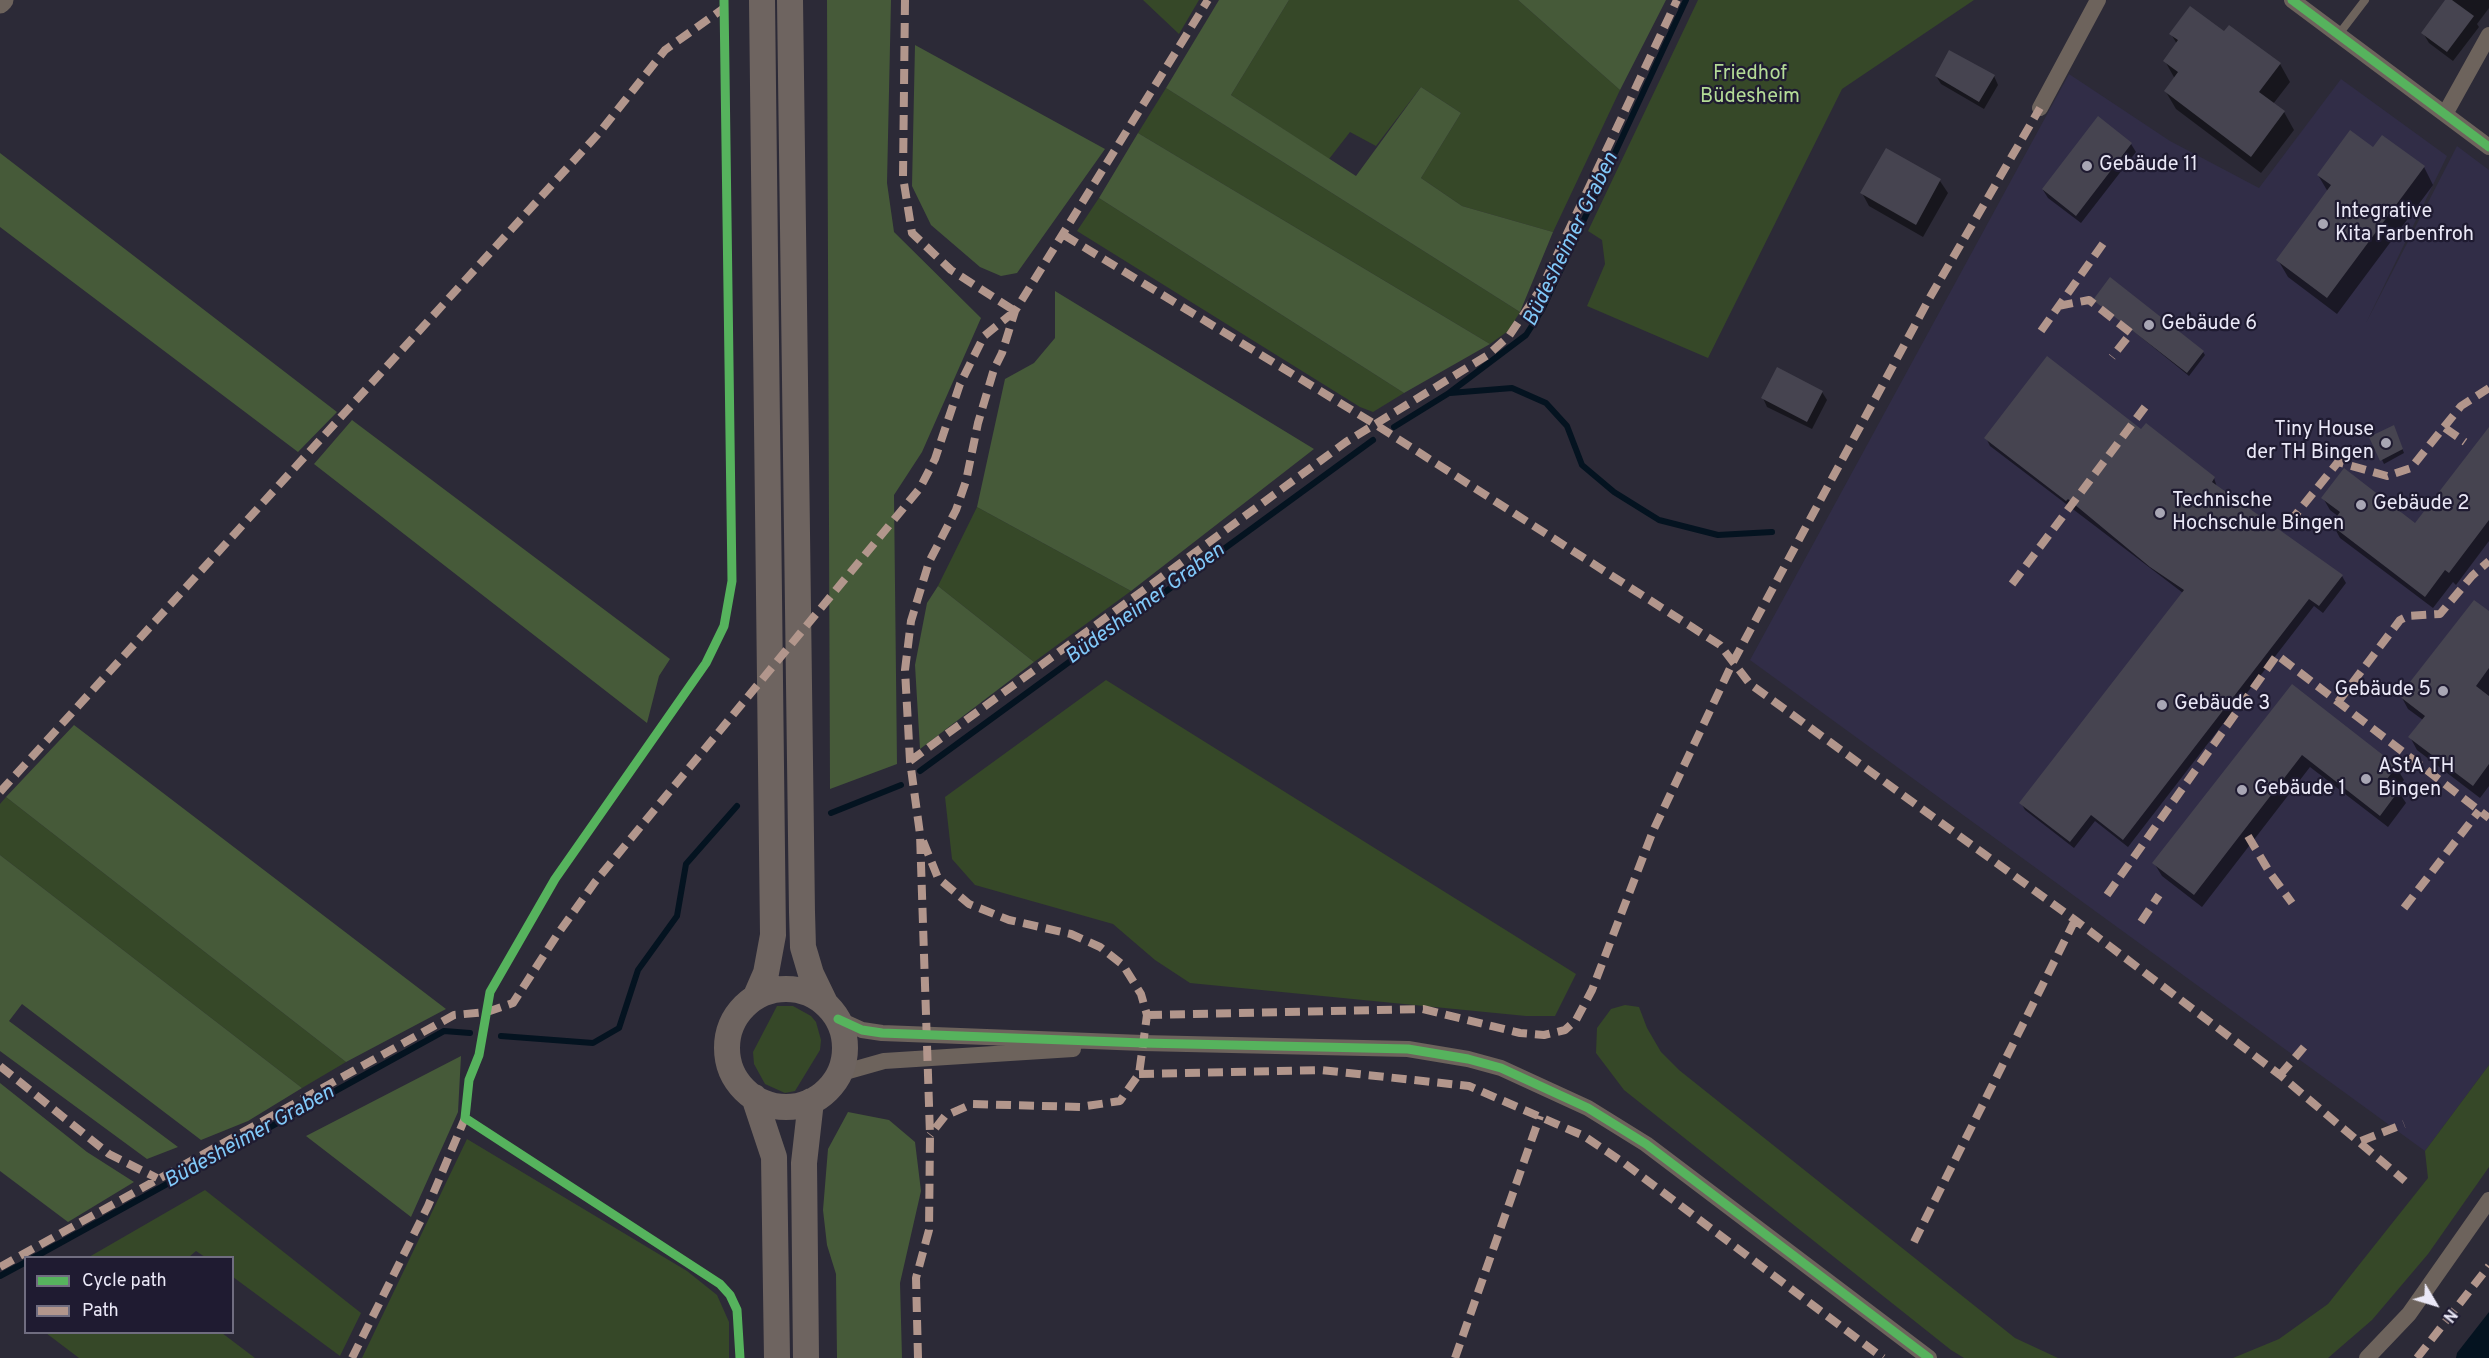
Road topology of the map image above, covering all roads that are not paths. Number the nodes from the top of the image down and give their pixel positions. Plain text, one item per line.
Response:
1 (762, 0) edge
2 (790, 0) edge
3 (2292, 0) edge
4 (2365, 0) edge
5 (2092, 2) edge
6 (2339, 34) junction
7 (2489, 35) edge
8 (2040, 108) dead end
9 (2445, 114) junction
10 (2489, 147) edge
11 (756, 996) junction
12 (832, 1011) junction
13 (1143, 1043) junction
14 (838, 1074) junction
15 (754, 1097) junction
16 (811, 1101) junction
17 (2489, 1200) edge
18 (777, 1358) edge
19 (806, 1358) edge
20 (1929, 1358) edge
21 (2367, 1358) edge

1 - 11 main road
2 - 12 main road
3 - 6 street
4 - 6 lane
5 - 8 street
6 - 9 street
7 - 9 street
9 - 10 street
11 - 12 main road
11 - 15 main road
12 - 13 street
12 - 14 main road
13 - 14 street
13 - 20 street
14 - 16 main road
15 - 16 main road
15 - 18 main road
16 - 19 main road
17 - 21 street

